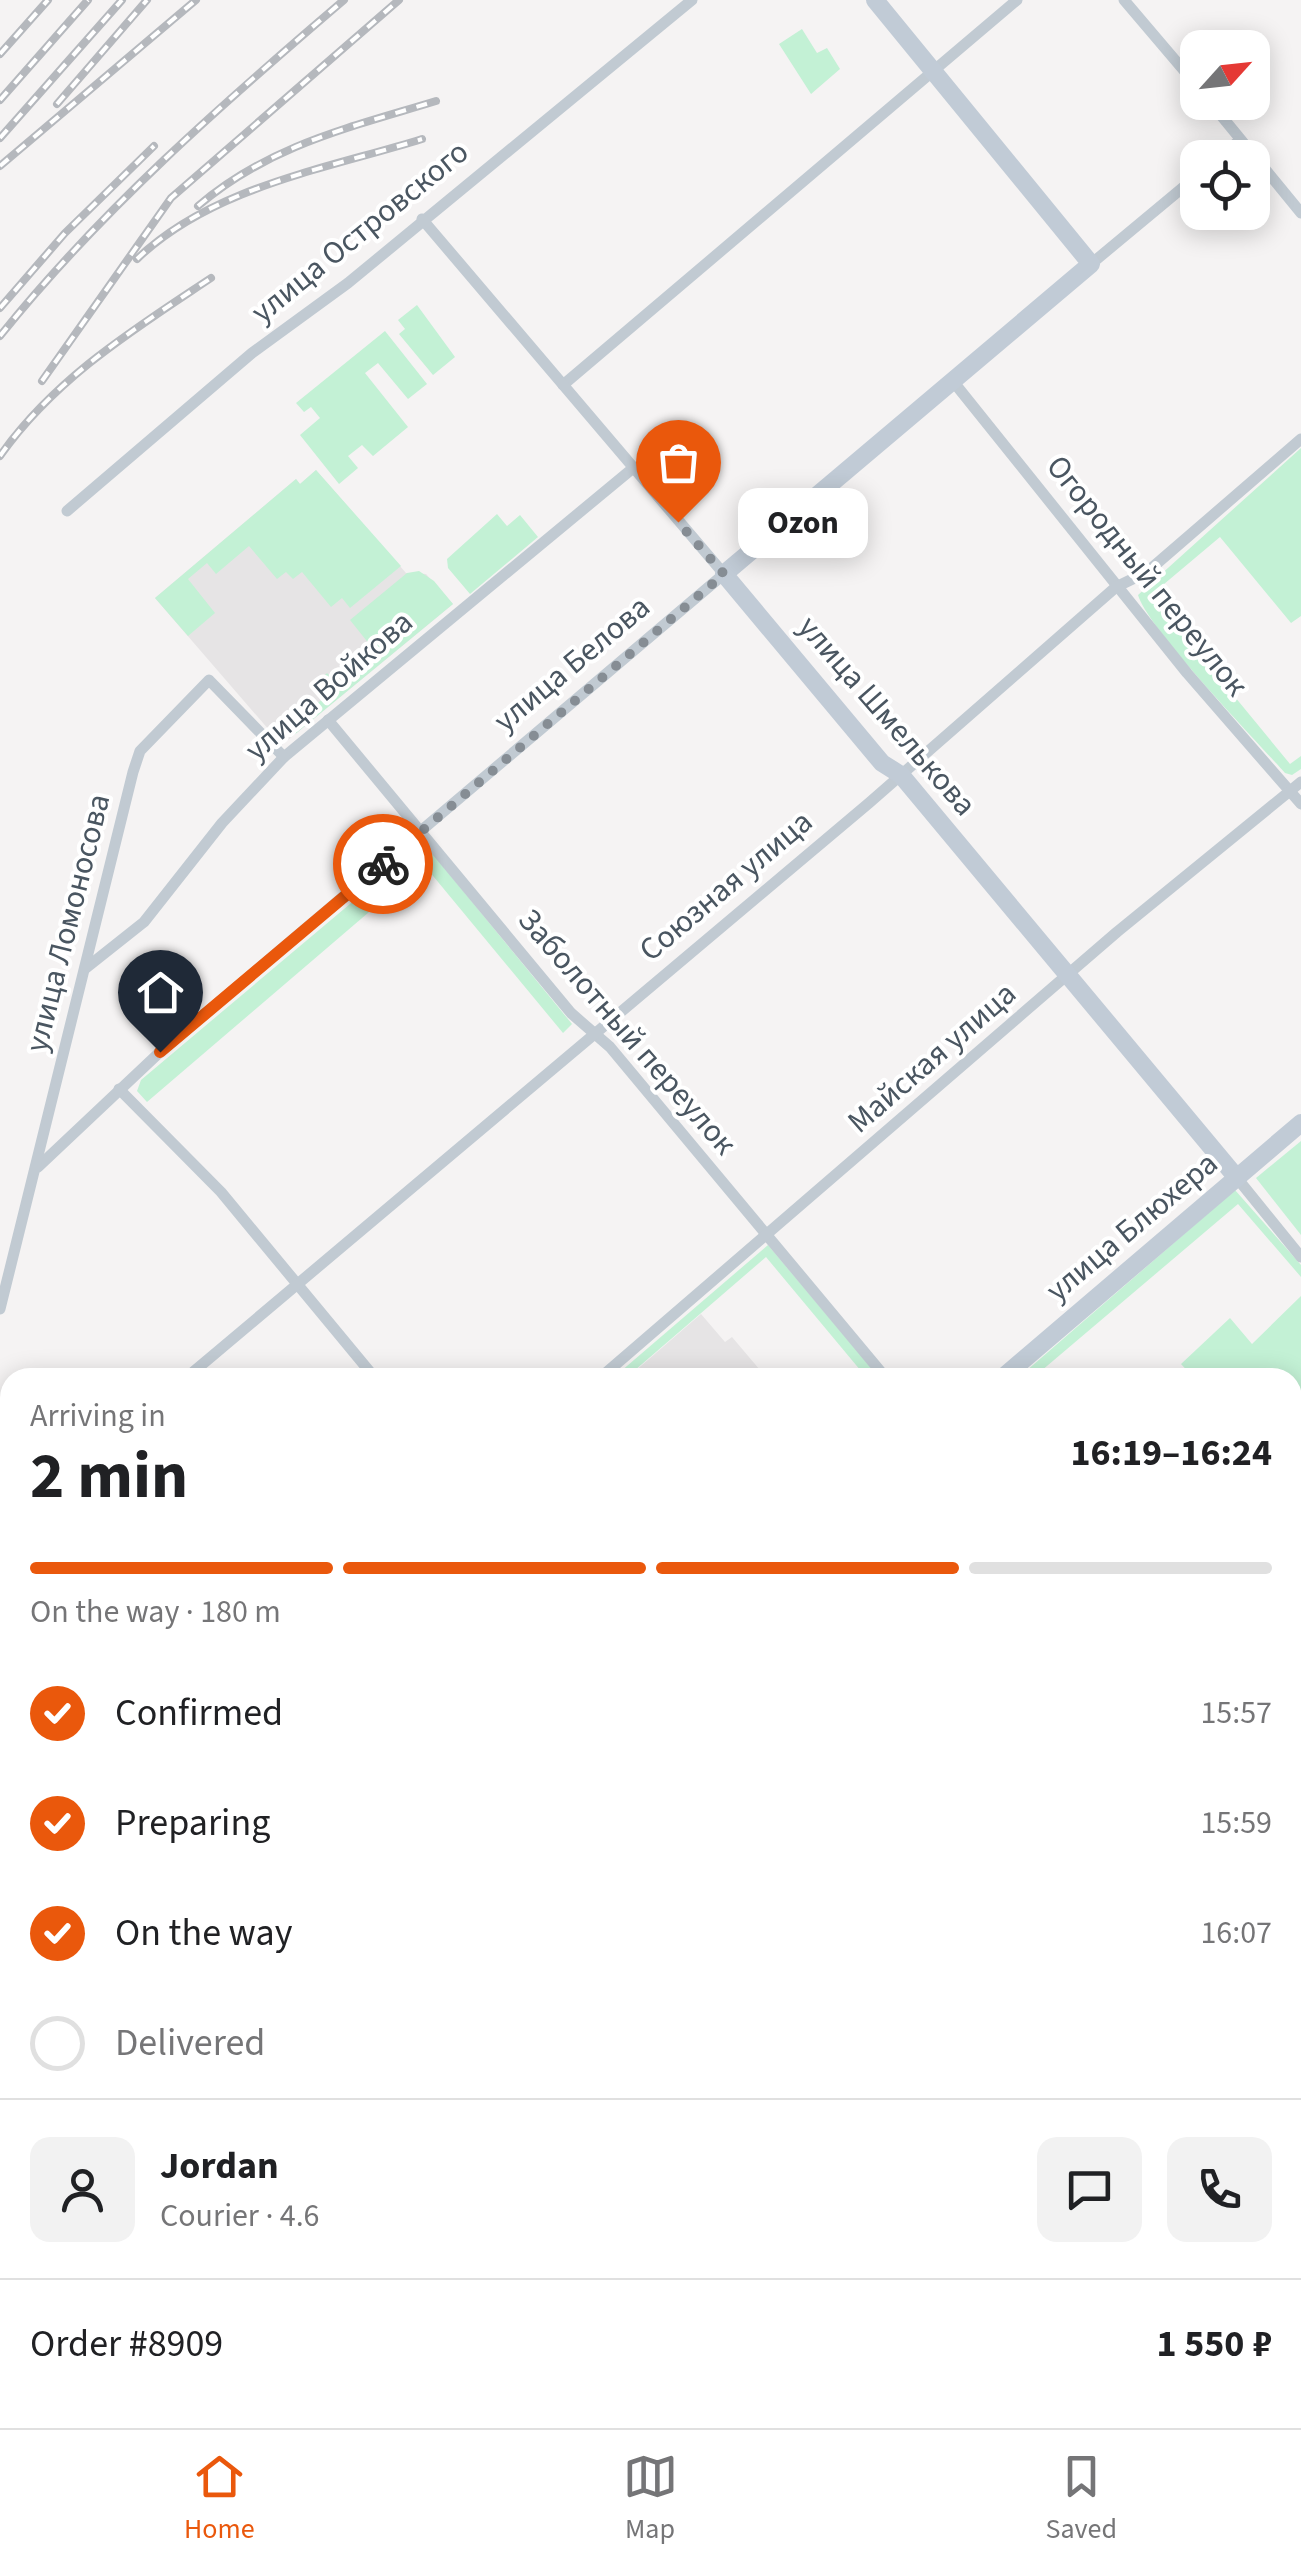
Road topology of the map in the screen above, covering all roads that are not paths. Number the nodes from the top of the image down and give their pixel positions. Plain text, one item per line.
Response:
1 (692, 0) edge
2 (874, 0) edge
3 (1018, 0) edge
4 (1124, 0) edge
5 (1180, 66) edge
6 (934, 72) junction
7 (1224, 120) edge
8 (1240, 140) edge
9 (1270, 176) edge
10 (1180, 190) edge
11 (1301, 214) edge
12 (422, 219) junction
13 (1092, 264) junction
14 (952, 380) junction
15 (563, 385) junction
16 (1301, 440) edge
17 (632, 469) junction
18 (67, 511) dead end
19 (724, 574) junction
20 (1116, 587) junction
21 (328, 720) junction
22 (284, 758) junction
23 (900, 775) junction
24 (1296, 786) edge
25 (1301, 804) edge
26 (422, 831) junction
27 (86, 968) junction
28 (1070, 974) junction
29 (593, 1032) junction
30 (119, 1088) junction
31 (1301, 1123) edge
32 (38, 1168) junction
33 (1236, 1178) junction
34 (766, 1237) junction
35 (1301, 1258) edge
36 (298, 1284) junction
37 (0, 1309) edge
38 (198, 1368) edge
39 (368, 1368) edge
40 (612, 1368) edge
41 (877, 1368) edge
42 (1014, 1368) edge

1 - 12 street, улица Островского
2 - 6 street
3 - 6 street
4 - 5 street
6 - 13 street
6 - 15 street
7 - 8 street
9 - 11 street
10 - 13 street, улица Белова
12 - 15 street, улица Шмелькова
12 - 18 street, улица Островского
13 - 14 street, улица Белова
14 - 19 street, улица Белова
14 - 20 street, Огородный переулок
15 - 17 street, улица Шмелькова
16 - 20 street, Союзная улица
17 - 19 street, улица Шмелькова
17 - 21 street, улица Войкова
19 - 23 street, улица Шмелькова
19 - 26 street, улица Белова
20 - 23 street, Союзная улица
20 - 24 street, Огородный переулок
21 - 22 street, улица Войкова
21 - 26 street, Заболотный переулок
22 - 27 street, улица Войкова
22 - 27 street, улица Ломоносова
23 - 28 street, улица Шмелькова
23 - 29 street, Союзная улица
24 - 25 street, Огородный переулок
24 - 28 street, Майская улица
26 - 29 street, Заболотный переулок
26 - 30 street, улица Белова
27 - 32 street, улица Ломоносова
28 - 33 street, улица Шмелькова
28 - 34 street, Майская улица
29 - 34 street, Заболотный переулок
29 - 36 street, Союзная улица
30 - 32 street, улица Белова
30 - 36 street
31 - 33 street, улица Блюхера
32 - 37 street, улица Ломоносова
33 - 35 street, улица Шмелькова
33 - 42 street, улица Блюхера
34 - 40 street, Майская улица
34 - 41 street, Заболотный переулок
36 - 38 street, Союзная улица
36 - 39 street

